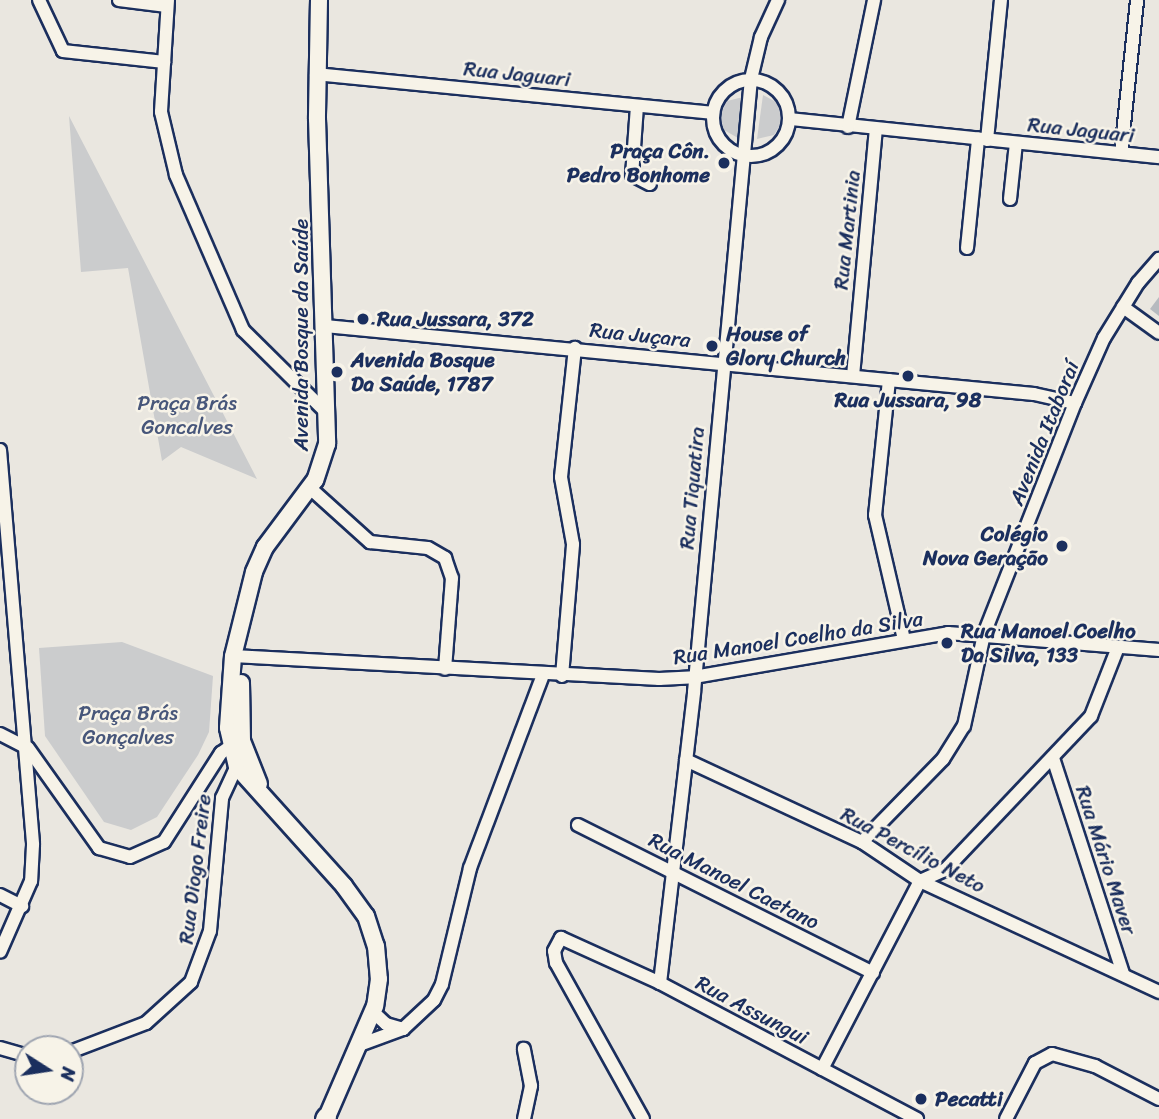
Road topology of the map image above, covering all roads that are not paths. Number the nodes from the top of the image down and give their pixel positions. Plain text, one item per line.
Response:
1 (38, 0) edge
2 (119, 0) edge
3 (321, 0) edge
4 (778, 0) edge
5 (874, 0) edge
6 (1000, 0) edge
7 (1137, 0) edge
8 (168, 3) edge
9 (164, 62) junction
10 (320, 74) junction
11 (751, 79) junction
12 (637, 106) junction
13 (713, 113) junction
14 (790, 119) junction
15 (848, 127) junction
16 (876, 130) junction
17 (983, 140) junction
18 (1016, 143) junction
19 (1121, 153) junction
20 (743, 156) junction
21 (1159, 157) edge
22 (650, 184) dead end
23 (1010, 199) dead end
24 (967, 248) dead end
25 (1159, 259) edge
26 (1123, 307) junction
27 (326, 326) junction
28 (1159, 333) edge
29 (575, 348) junction
30 (723, 363) junction
31 (853, 376) junction
32 (889, 380) junction
33 (1075, 403) junction
34 (326, 412) junction
35 (0, 450) edge
36 (310, 488) junction
37 (5, 583) edge
38 (984, 634) junction
39 (904, 640) junction
40 (1118, 647) junction
41 (1159, 650) edge
42 (237, 653) junction
43 (445, 669) junction
44 (543, 675) junction
45 (562, 676) junction
46 (694, 677) junction
47 (0, 734) edge
48 (238, 744) junction
49 (28, 748) junction
50 (1053, 758) junction
51 (686, 760) junction
52 (237, 768) junction
53 (199, 792) junction
54 (267, 800) junction
55 (220, 809) junction
56 (578, 825) dead end
57 (862, 842) junction
58 (673, 872) junction
59 (920, 881) junction
60 (0, 895) edge
61 (22, 906) junction
62 (0, 951) edge
63 (873, 973) junction
64 (1122, 974) junction
65 (660, 983) junction
66 (1159, 992) edge
67 (372, 1011) junction
68 (403, 1029) junction
69 (359, 1045) junction
70 (84, 1047) edge
71 (524, 1049) dead end
72 (822, 1069) junction
73 (1159, 1099) edge
74 (329, 1114) edge
75 (524, 1119) edge
76 (643, 1119) edge
77 (917, 1119) edge
78 (1006, 1119) edge

1 - 9 street
2 - 8 street
3 - 10 street, Avenida Bosque da Saúde
4 - 11 street, Rua Tiquatira
5 - 15 street
6 - 17 street
7 - 19 street
8 - 9 street
9 - 34 street
10 - 12 street, Rua Jaguari
10 - 27 street, Avenida Bosque da Saúde
11 - 13 street
11 - 14 street
11 - 20 street, Rua Tiquatira
12 - 13 street, Rua Jaguari
12 - 22 street
13 - 20 street
14 - 15 street, Rua Jaguari
14 - 20 street
15 - 16 street, Rua Jaguari
16 - 17 street, Rua Jaguari
16 - 31 street, Rua Martinia
17 - 18 street, Rua Jaguari
17 - 24 street
18 - 19 street, Rua Jaguari
18 - 23 street
19 - 21 street, Rua Jaguari
20 - 30 street, Rua Tiquatira
25 - 26 street, Avenida Itaboraí
26 - 28 street
26 - 33 street, Avenida Itaboraí
27 - 29 street, Rua Juçara
27 - 34 street, Avenida Bosque da Saúde
29 - 30 street, Rua Juçara
29 - 45 street
30 - 31 street, Rua Juçara
30 - 46 street, Rua Tiquatira
31 - 32 street, Rua Juçara
32 - 33 street, Rua Juçara
32 - 39 street
33 - 38 street, Avenida Itaboraí
34 - 36 street, Avenida Bosque da Saúde
35 - 37 street
36 - 42 street, Avenida Bosque da Saúde
36 - 43 street
37 - 49 street
38 - 39 street, Rua Manoel Coelho da Silva
38 - 40 street, Rua Manoel Coelho da Silva
38 - 57 street, Avenida Itaboraí
39 - 46 street, Rua Manoel Coelho da Silva
40 - 41 street, Rua Manoel Coelho da Silva
40 - 50 street
42 - 43 street, Rua Manoel Coelho da Silva
42 - 48 street, Avenida Bosque da Saúde
43 - 44 street, Rua Manoel Coelho da Silva
44 - 45 street, Rua Manoel Coelho da Silva
44 - 68 street
45 - 46 street, Rua Manoel Coelho da Silva
46 - 51 street, Rua Tiquatira
47 - 49 street
48 - 52 street, Avenida Bosque da Saúde
48 - 53 street
48 - 54 street, Avenida Bosque da Saúde
49 - 53 street
49 - 61 street
50 - 59 street
50 - 64 street, Rua Mário Maver
51 - 57 street, Rua Percílio Neto
51 - 58 street, Rua Tiquatira
52 - 54 street, Avenida Bosque da Saúde
52 - 55 street, Rua Diogo Freire
53 - 55 street
54 - 67 street, Avenida Bosque da Saúde
55 - 70 street, Rua Diogo Freire
56 - 58 street, Rua Manoel Caetano
57 - 59 street, Rua Percílio Neto
58 - 63 street, Rua Manoel Caetano
58 - 65 street, Rua Tiquatira
59 - 63 street
59 - 64 street, Rua Percílio Neto
60 - 61 street
61 - 62 street
63 - 72 street
64 - 66 street, Rua Percílio Neto
65 - 72 street, Rua Assungui
65 - 76 street, Rua Assungui
67 - 68 street
67 - 69 street, Avenida Bosque da Saúde
68 - 69 street
69 - 74 street, Avenida Bosque da Saúde
71 - 75 street
72 - 77 street, Rua Assungui
73 - 78 street

